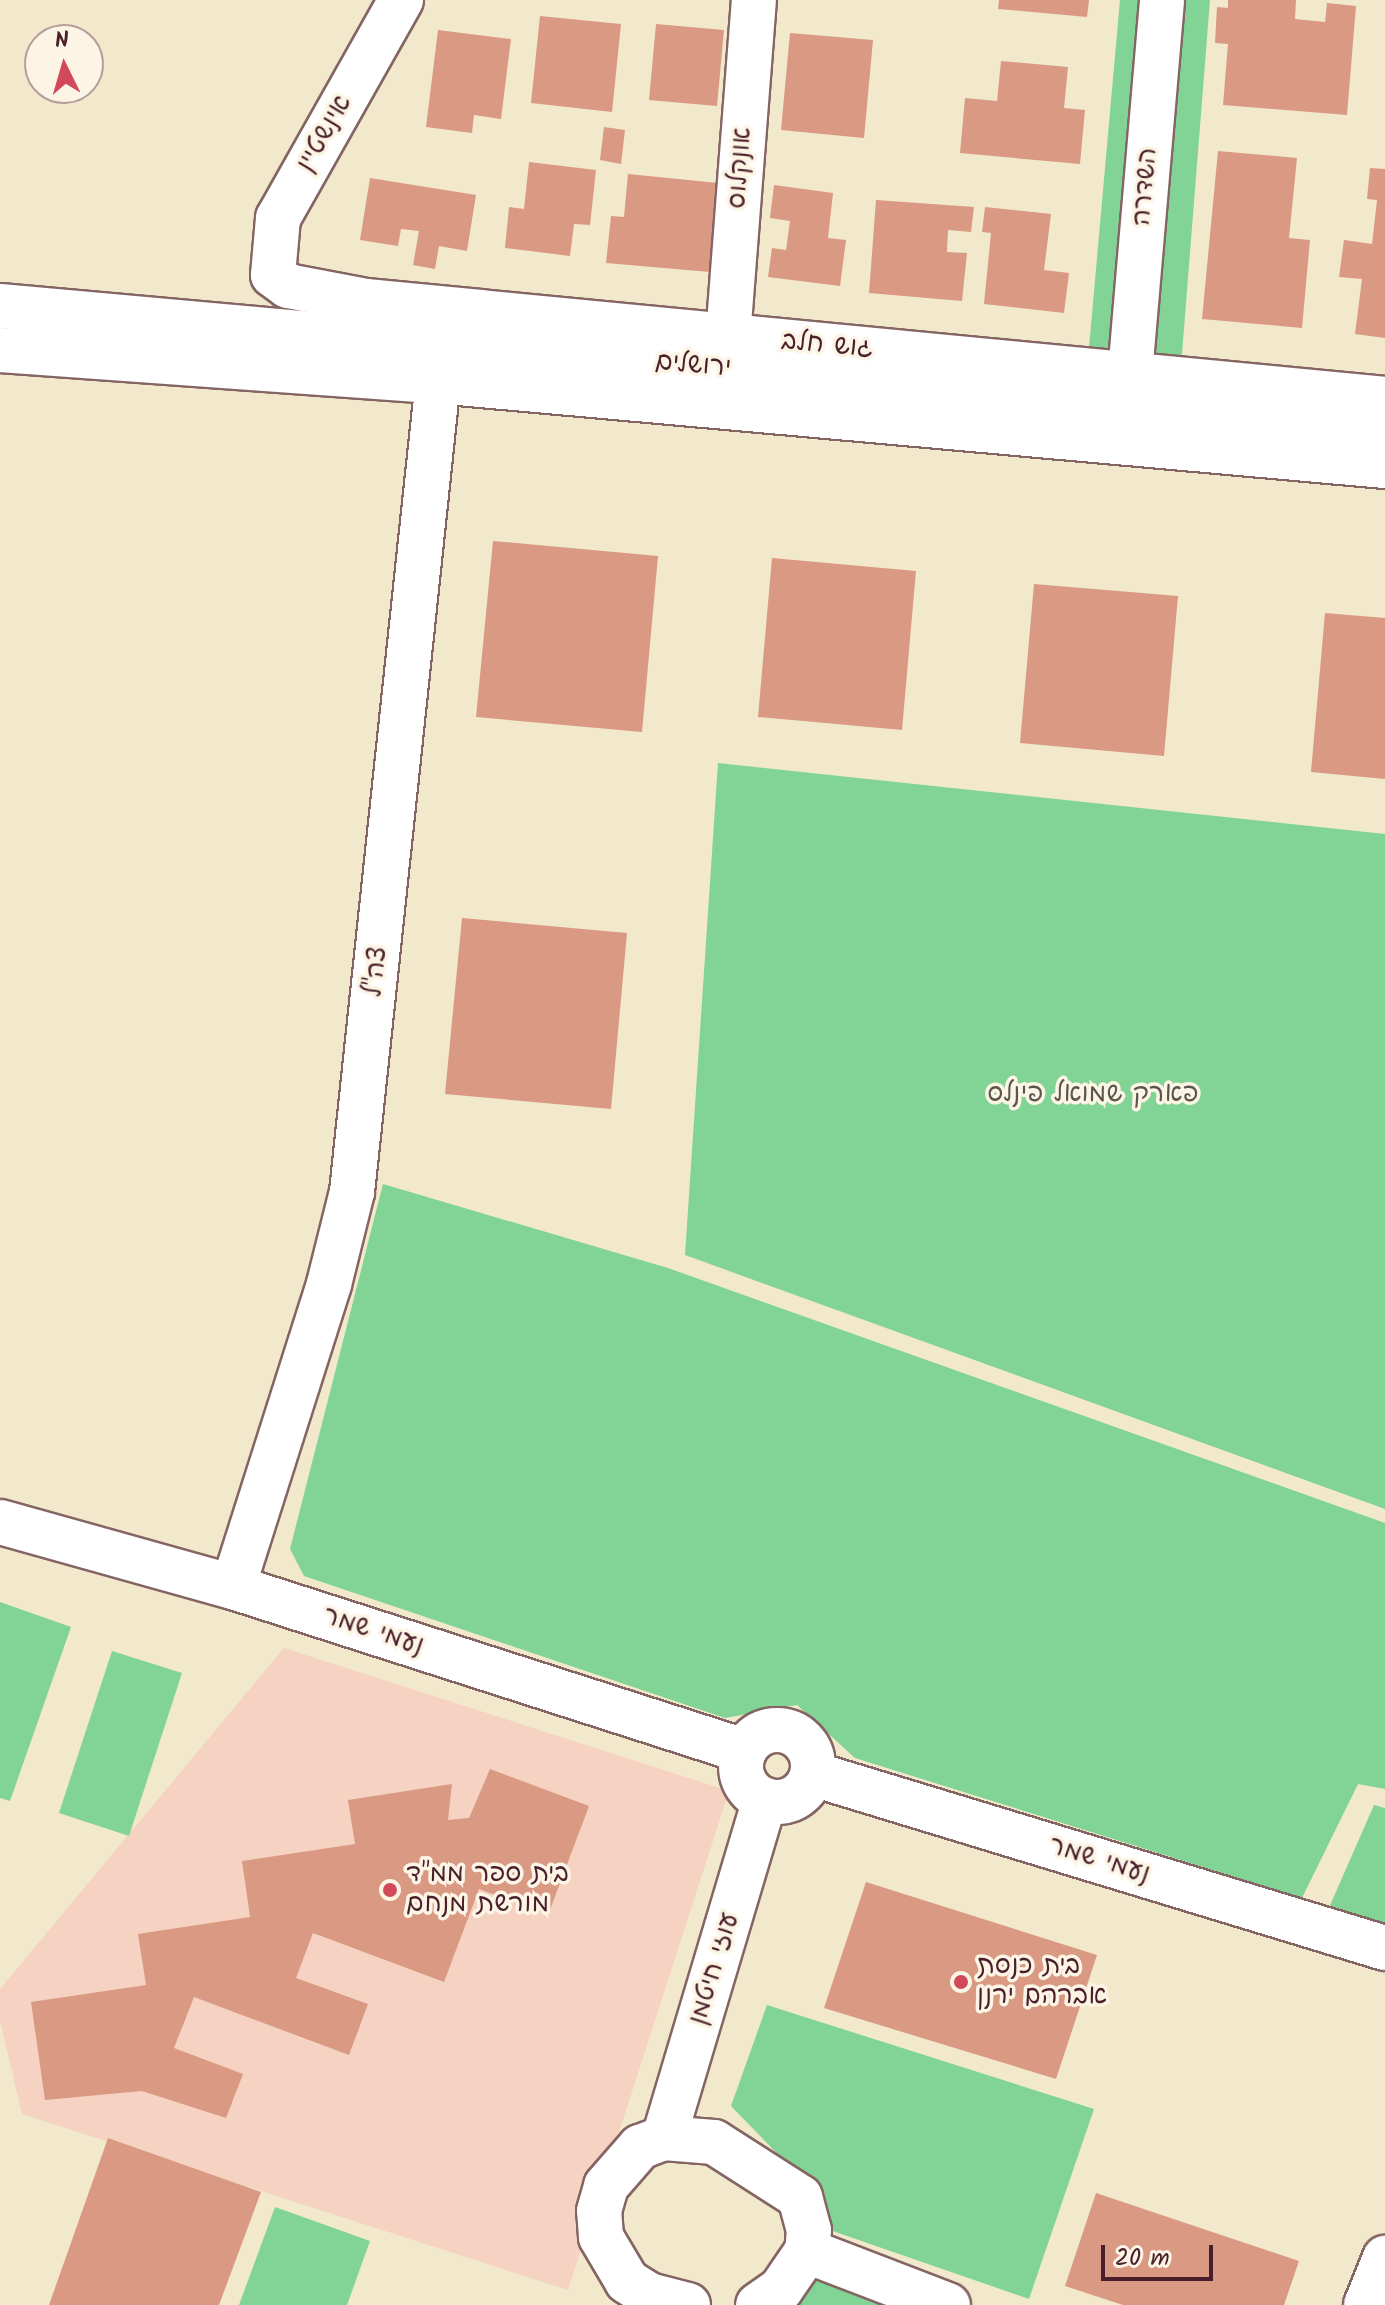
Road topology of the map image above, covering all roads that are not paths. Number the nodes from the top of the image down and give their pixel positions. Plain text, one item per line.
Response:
1 (401, 0) edge
2 (754, 0) edge
3 (1162, 0) edge
4 (273, 275) joint
5 (0, 306) edge
6 (728, 337) junction
7 (0, 350) edge
8 (439, 362) junction
9 (1130, 374) junction
10 (1385, 399) edge
11 (1385, 430) edge
12 (1385, 466) edge
13 (0, 1522) edge
14 (233, 1587) junction
15 (744, 1751) junction
16 (813, 1774) junction
17 (765, 1800) junction
18 (1385, 1948) edge
19 (664, 2138) junction
20 (807, 2251) junction
21 (1385, 2258) edge
22 (679, 2304) edge
23 (758, 2305) edge
24 (948, 2305) edge
25 (1366, 2305) edge

1 - 4 street, אינשטיין
2 - 6 street, אונקלוס
3 - 9 street, השדרה
4 - 6 street, גוש חלב
5 - 8 street, ירושלים
6 - 9 street, גוש חלב
7 - 8 street, ירושלים
8 - 11 street, ירושלים
8 - 12 street, ירושלים
8 - 14 street, צה"ל
9 - 10 street, גוש חלב
13 - 14 street, נעמי שמר
14 - 15 street, נעמי שמר
15 - 16 street
15 - 17 street
16 - 17 street
16 - 18 street, נעמי שמר
17 - 19 street, עוזי חיטמן
19 - 20 street
19 - 22 street
20 - 23 street
20 - 24 street
21 - 25 street

